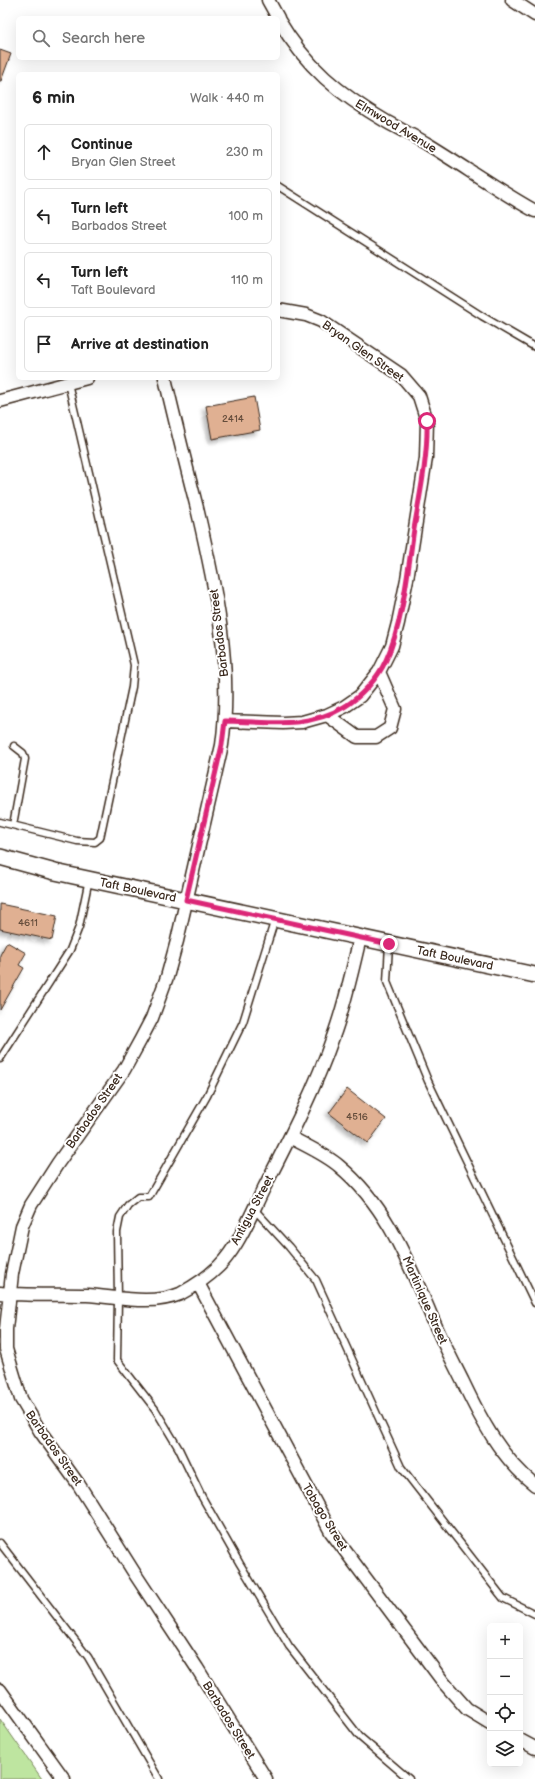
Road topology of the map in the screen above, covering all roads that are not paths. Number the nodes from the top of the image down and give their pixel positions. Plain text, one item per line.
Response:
1 (268, 0) edge
2 (512, 0) edge
3 (535, 15) edge
4 (277, 16) edge
5 (280, 21) edge
6 (280, 187) edge
7 (535, 211) edge
8 (280, 310) edge
9 (535, 347) edge
10 (79, 380) edge
11 (165, 380) edge
12 (68, 383) junction
13 (0, 401) edge
14 (379, 672) junction
15 (327, 715) junction
16 (225, 721) junction
17 (14, 746) dead end
18 (0, 822) edge
19 (13, 825) junction
20 (0, 858) edge
21 (89, 879) junction
22 (186, 900) junction
23 (274, 919) junction
24 (360, 938) junction
25 (389, 944) junction
26 (535, 974) edge
27 (0, 1059) edge
28 (290, 1136) junction
29 (254, 1209) junction
30 (198, 1282) junction
31 (5, 1293) edge
32 (118, 1298) junction
33 (535, 1303) edge
34 (535, 1485) edge
35 (0, 1543) edge
36 (535, 1614) edge
37 (0, 1690) edge
38 (487, 1721) edge
39 (523, 1742) edge
40 (535, 1748) edge
41 (64, 1779) edge
42 (159, 1779) edge
43 (266, 1779) edge
44 (409, 1779) edge

1 - 4 street, Elmwood Avenue
2 - 3 street
5 - 7 street, Elmwood Avenue
6 - 9 lane
8 - 14 street, Bryan Glen Street
10 - 12 street
11 - 16 street, Barbados Street
12 - 13 street
12 - 19 lane
14 - 15 street, Bryan Glen Street
14 - 15 street
15 - 16 street, Bryan Glen Street
16 - 22 street, Barbados Street
17 - 19 lane
18 - 19 lane
20 - 21 street, Taft Boulevard
21 - 22 street, Taft Boulevard
21 - 27 lane
22 - 23 street, Taft Boulevard
22 - 31 street, Barbados Street
23 - 24 street, Taft Boulevard
23 - 32 lane
24 - 25 street, Taft Boulevard
24 - 28 street, Antigua Street
25 - 26 street, Taft Boulevard
25 - 33 lane
28 - 29 street, Antigua Street
28 - 34 street, Martinique Street
29 - 30 street, Antigua Street
29 - 36 lane
30 - 32 street, Antigua Street
30 - 38 street, Tobago Street
31 - 32 street, Antigua Street
31 - 43 street, Barbados Street
32 - 44 lane
35 - 42 lane
37 - 41 street
39 - 40 street

